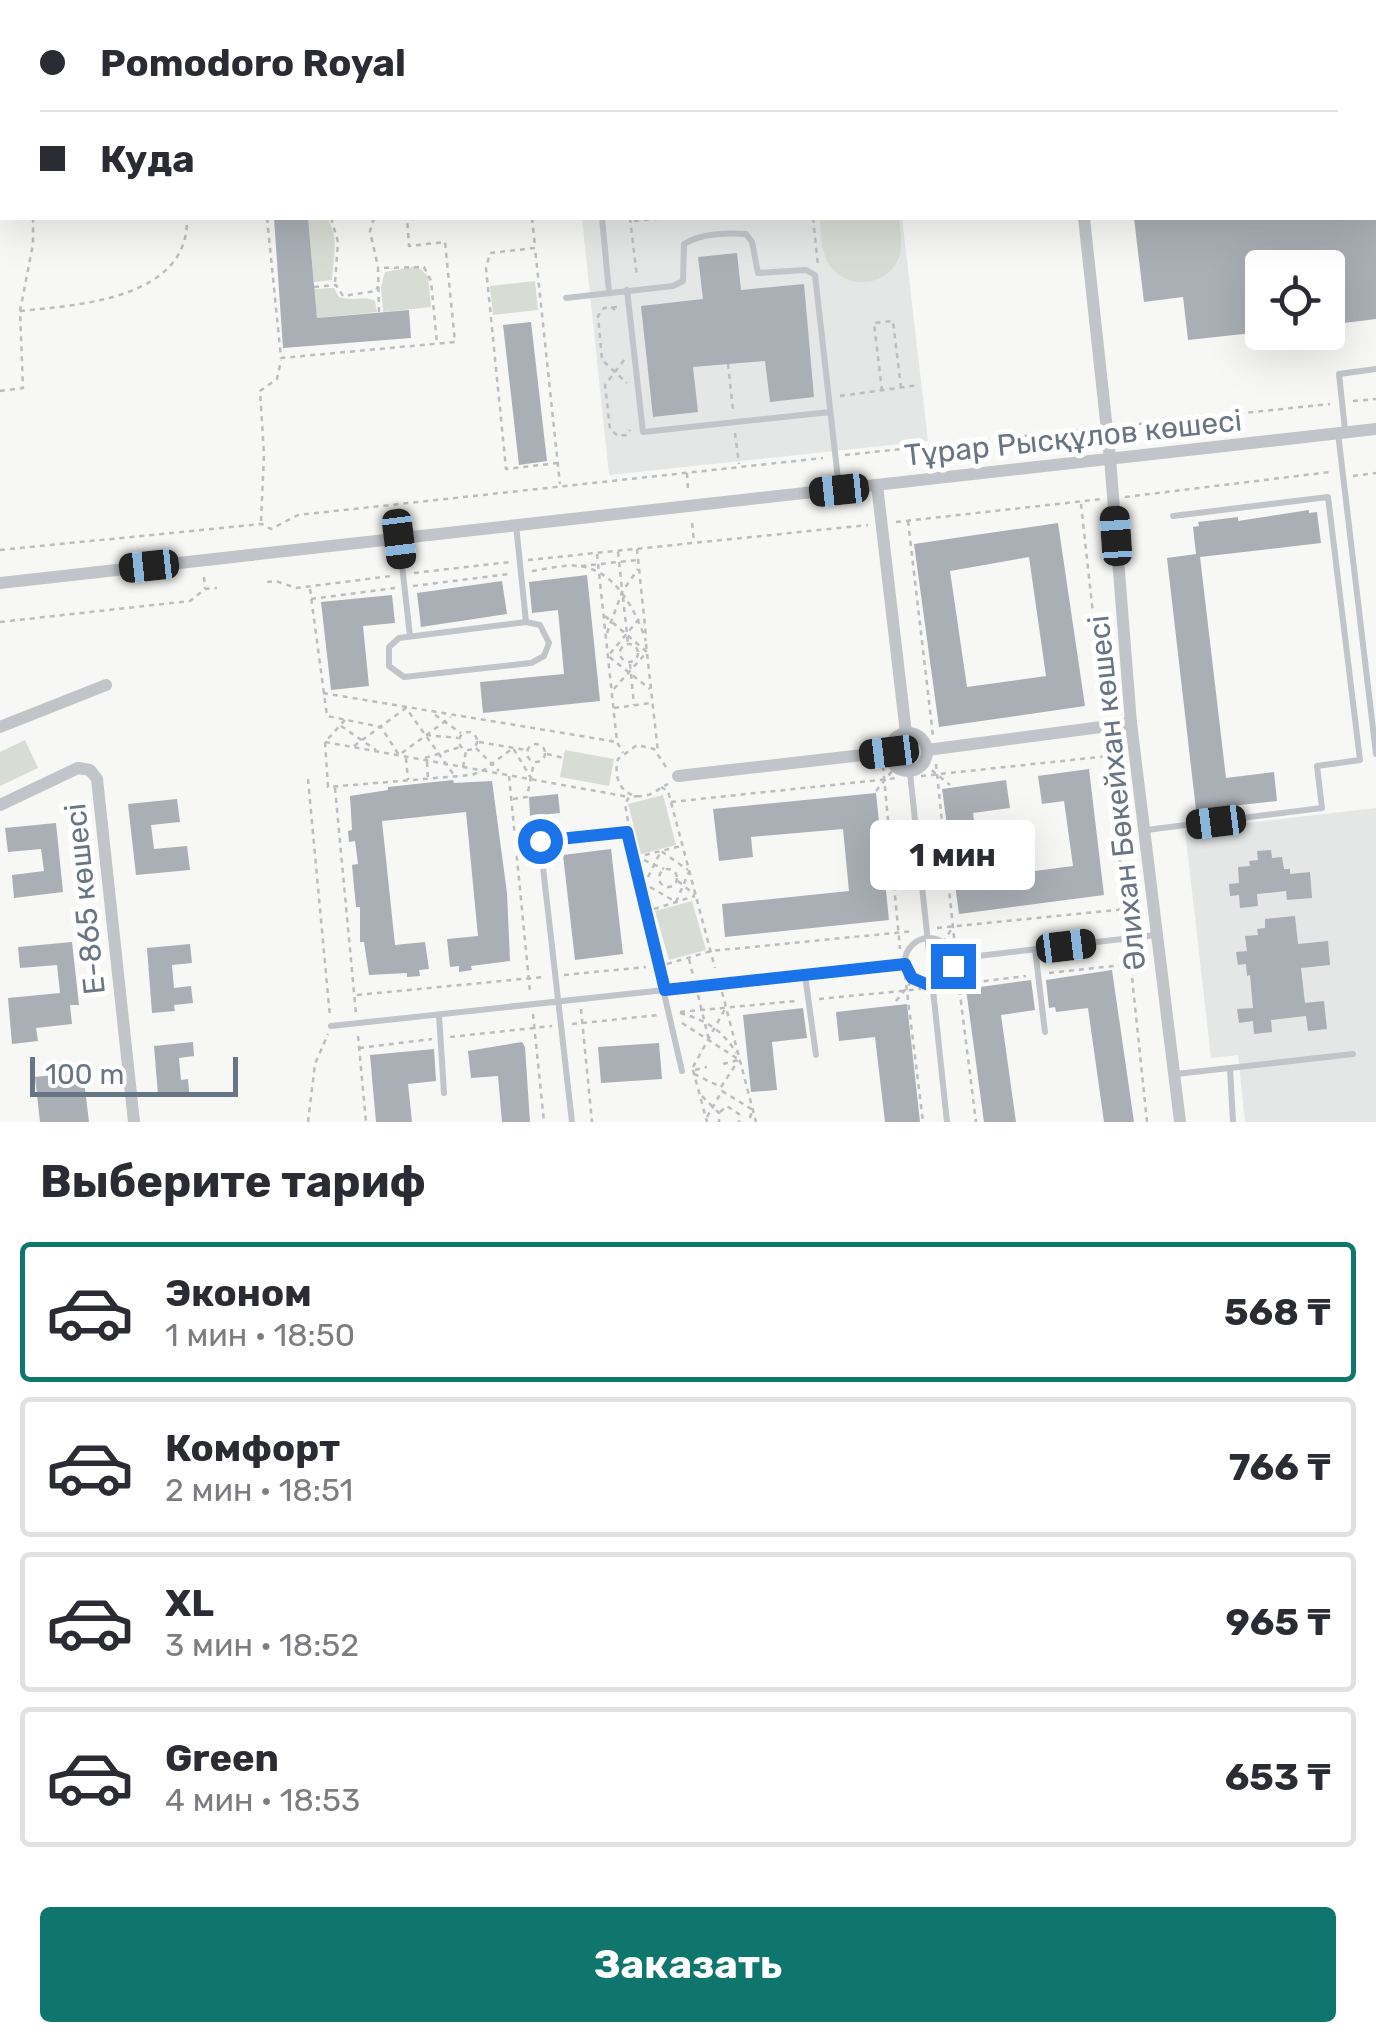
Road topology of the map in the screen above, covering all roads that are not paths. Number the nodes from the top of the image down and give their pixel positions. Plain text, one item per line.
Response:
1 (602, 220) edge
2 (1084, 220) edge
3 (627, 290) junction
4 (609, 292) junction
5 (566, 298) dead end
6 (1376, 369) edge
7 (830, 412) junction
8 (1376, 429) edge
9 (1342, 433) junction
10 (1110, 458) junction
11 (878, 485) junction
12 (839, 490) junction
13 (1172, 516) dead end
14 (516, 526) junction
15 (399, 539) junction
16 (0, 583) edge
17 (526, 622) junction
18 (410, 636) junction
19 (106, 685) dead end
20 (1131, 723) junction
21 (0, 727) edge
22 (906, 732) junction
23 (1376, 754) edge
24 (912, 759) junction
25 (670, 775) road end
26 (0, 805) edge
27 (1145, 830) junction
28 (1158, 934) junction
29 (928, 938) junction
30 (1034, 949) junction
31 (955, 963) junction
32 (905, 964) junction
33 (805, 975) junction
34 (933, 987) junction
35 (665, 990) junction
36 (558, 1003) junction
37 (439, 1015) junction
38 (331, 1026) road end
39 (1045, 1032) dead end
40 (1353, 1054) dead end
41 (816, 1055) dead end
42 (1230, 1068) junction
43 (682, 1070) dead end
44 (1174, 1074) junction
45 (444, 1094) dead end
46 (134, 1122) edge
47 (572, 1122) edge
48 (947, 1122) edge
49 (1180, 1122) edge
50 (1233, 1122) edge

1 - 4 lane
2 - 10 street, Әлихан Бөкейхан көшесі
3 - 4 lane
3 - 7 lane
3 - 7 lane
4 - 5 lane
6 - 9 lane
7 - 12 lane
8 - 9 street, Тұрар Рысқұлов көшесі
9 - 10 street, Тұрар Рысқұлов көшесі
9 - 23 lane
10 - 11 street, Тұрар Рысқұлов көшесі
10 - 20 street, Әлихан Бөкейхан көшесі
11 - 12 street, Тұрар Рысқұлов көшесі
11 - 22 street
12 - 14 street, Тұрар Рысқұлов көшесі
13 - 27 lane
14 - 15 street, Тұрар Рысқұлов көшесі
14 - 17 lane
15 - 16 street, Тұрар Рысқұлов көшесі
15 - 18 lane
17 - 18 lane
17 - 18 lane
19 - 21 street
20 - 24 street
20 - 27 street, Әлихан Бөкейхан көшесі
22 - 24 street
22 - 24 lane
22 - 24 street
24 - 25 street
24 - 29 lane
26 - 46 street, Е-865 көшесі
27 - 28 street, Әлихан Бөкейхан көшесі
28 - 30 lane
28 - 44 street, Әлихан Бөкейхан көшесі
29 - 31 lane
29 - 32 lane
29 - 34 lane
30 - 31 lane
30 - 39 lane
31 - 34 lane
32 - 33 lane
32 - 34 lane
33 - 35 lane
33 - 41 lane
34 - 48 lane
35 - 36 lane
35 - 36 lane
35 - 43 lane
36 - 37 lane
36 - 47 lane
37 - 38 lane
37 - 45 lane
40 - 42 lane
42 - 44 lane
42 - 50 lane
44 - 49 street, Әлихан Бөкейхан көшесі

